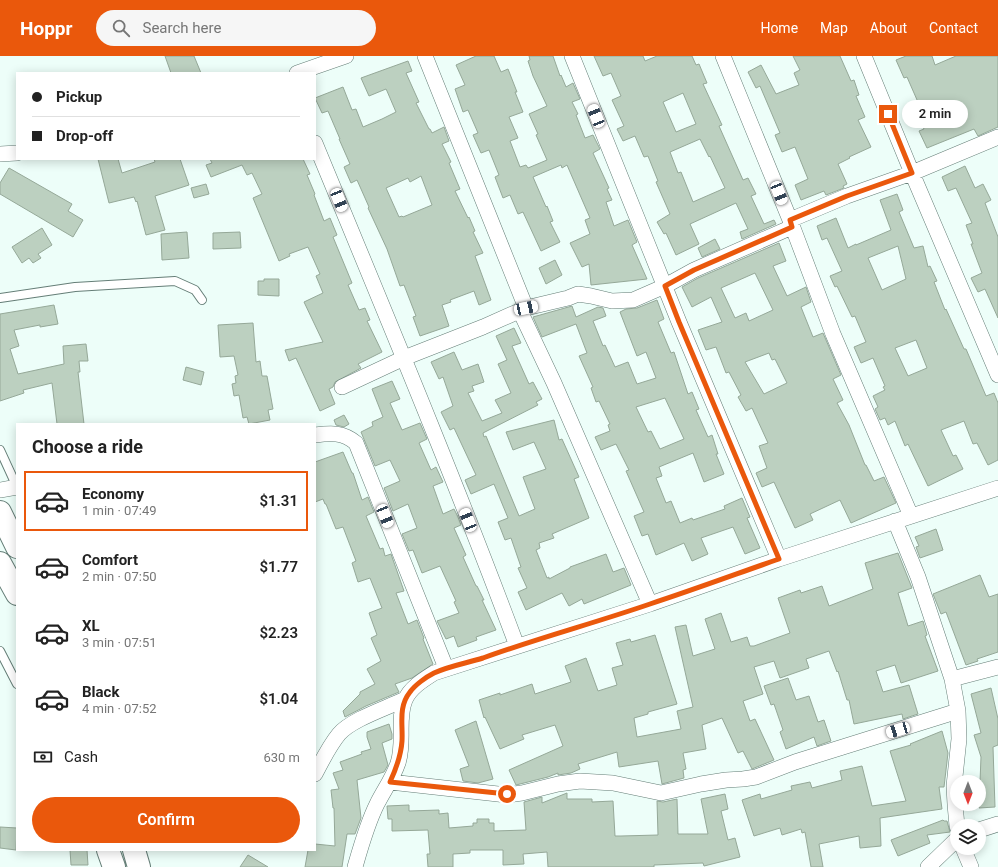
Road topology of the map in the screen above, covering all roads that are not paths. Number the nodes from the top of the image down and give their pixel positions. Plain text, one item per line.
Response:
1 (346, 56) edge
2 (425, 56) edge
3 (572, 56) edge
4 (723, 56) edge
5 (864, 56) edge
6 (300, 72) edge
7 (998, 137) edge
8 (316, 145) edge
9 (16, 153) edge
10 (0, 154) edge
11 (912, 173) junction
12 (791, 224) junction
13 (665, 286) junction
14 (0, 298) edge
15 (202, 300) dead end
16 (523, 309) junction
17 (404, 358) junction
18 (998, 375) edge
19 (342, 387) dead end
20 (316, 435) edge
21 (0, 450) edge
22 (16, 485) edge
23 (16, 487) edge
24 (998, 488) edge
25 (0, 490) edge
26 (0, 512) edge
27 (911, 516) junction
28 (895, 521) junction
29 (16, 545) edge
30 (779, 559) junction
31 (0, 563) edge
32 (16, 592) edge
33 (650, 604) junction
34 (517, 646) junction
35 (0, 651) edge
36 (998, 667) edge
37 (446, 668) junction
38 (952, 679) junction
39 (16, 682) edge
40 (405, 699) junction
41 (958, 711) junction
42 (316, 772) edge
43 (390, 782) junction
44 (956, 819) edge
45 (998, 824) edge
46 (986, 828) edge
47 (950, 846) edge
48 (108, 851) edge
49 (134, 851) edge
50 (966, 855) edge
51 (114, 867) edge
52 (139, 867) edge
53 (355, 867) edge
54 (928, 867) edge
55 (971, 867) edge

1 - 6 street
2 - 16 street
3 - 13 street
4 - 12 street
5 - 11 street
7 - 11 street
8 - 17 street
9 - 10 street
11 - 12 street
11 - 18 street
12 - 13 street
12 - 27 street
13 - 16 street
13 - 30 street
14 - 15 lane
16 - 17 street
16 - 33 street
17 - 19 street
17 - 34 street
20 - 37 street
21 - 22 lane
23 - 25 street
24 - 27 street
26 - 29 main road
27 - 28 street
28 - 30 street
28 - 38 street
30 - 33 street
31 - 32 main road
33 - 34 street
34 - 37 street
35 - 39 lane
36 - 38 street
37 - 40 street
38 - 41 street
40 - 42 street
40 - 43 street
41 - 43 street
41 - 44 street
43 - 53 street
45 - 46 street
47 - 54 street
48 - 51 main road
49 - 52 main road
50 - 55 street

